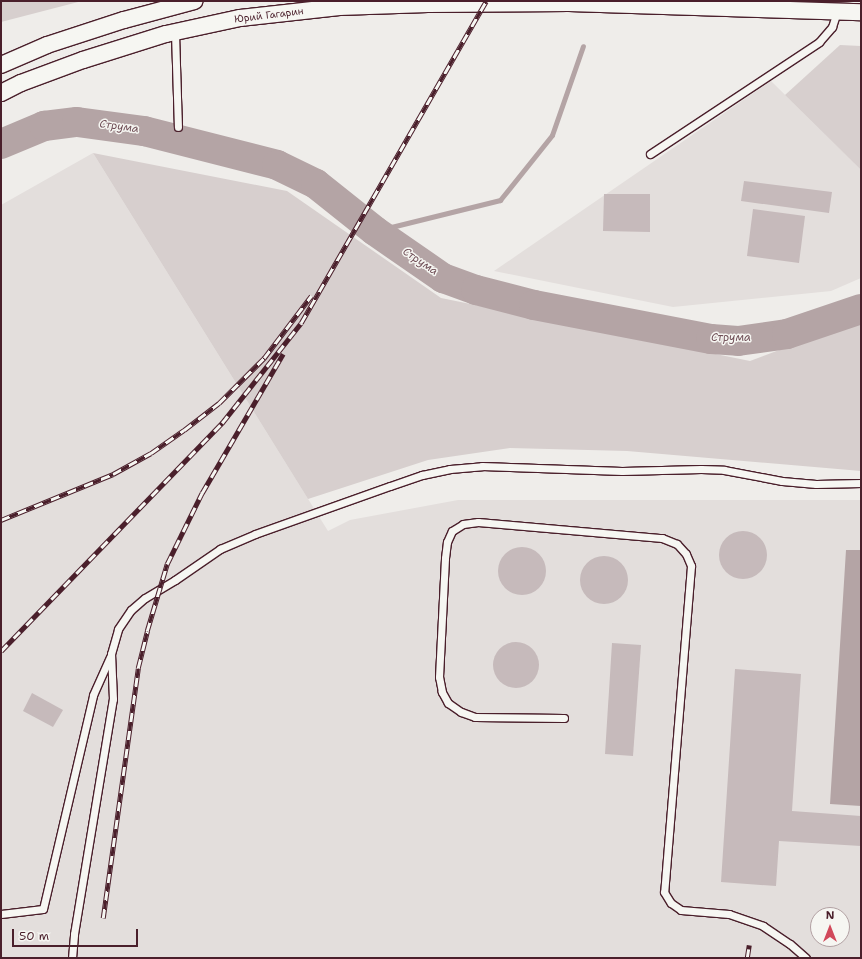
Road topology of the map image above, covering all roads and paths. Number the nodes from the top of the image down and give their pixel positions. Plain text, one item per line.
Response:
1 (195, 1) edge
2 (181, 3) edge
3 (837, 12) junction
4 (861, 12) edge
5 (175, 32) junction
6 (1, 65) edge
7 (1, 93) edge
8 (178, 128) dead end
9 (650, 154) dead end
10 (861, 483) edge
11 (111, 654) junction
12 (564, 718) dead end
13 (1, 914) edge
14 (72, 958) edge
15 (806, 958) edge

1 - 2 street
2 - 6 street
3 - 4 street, Юрий Гагарин
3 - 5 street, Юрий Гагарин
3 - 9 lane
5 - 7 street, Юрий Гагарин
5 - 8 lane
10 - 11 lane
11 - 13 lane
11 - 14 lane
12 - 15 lane

